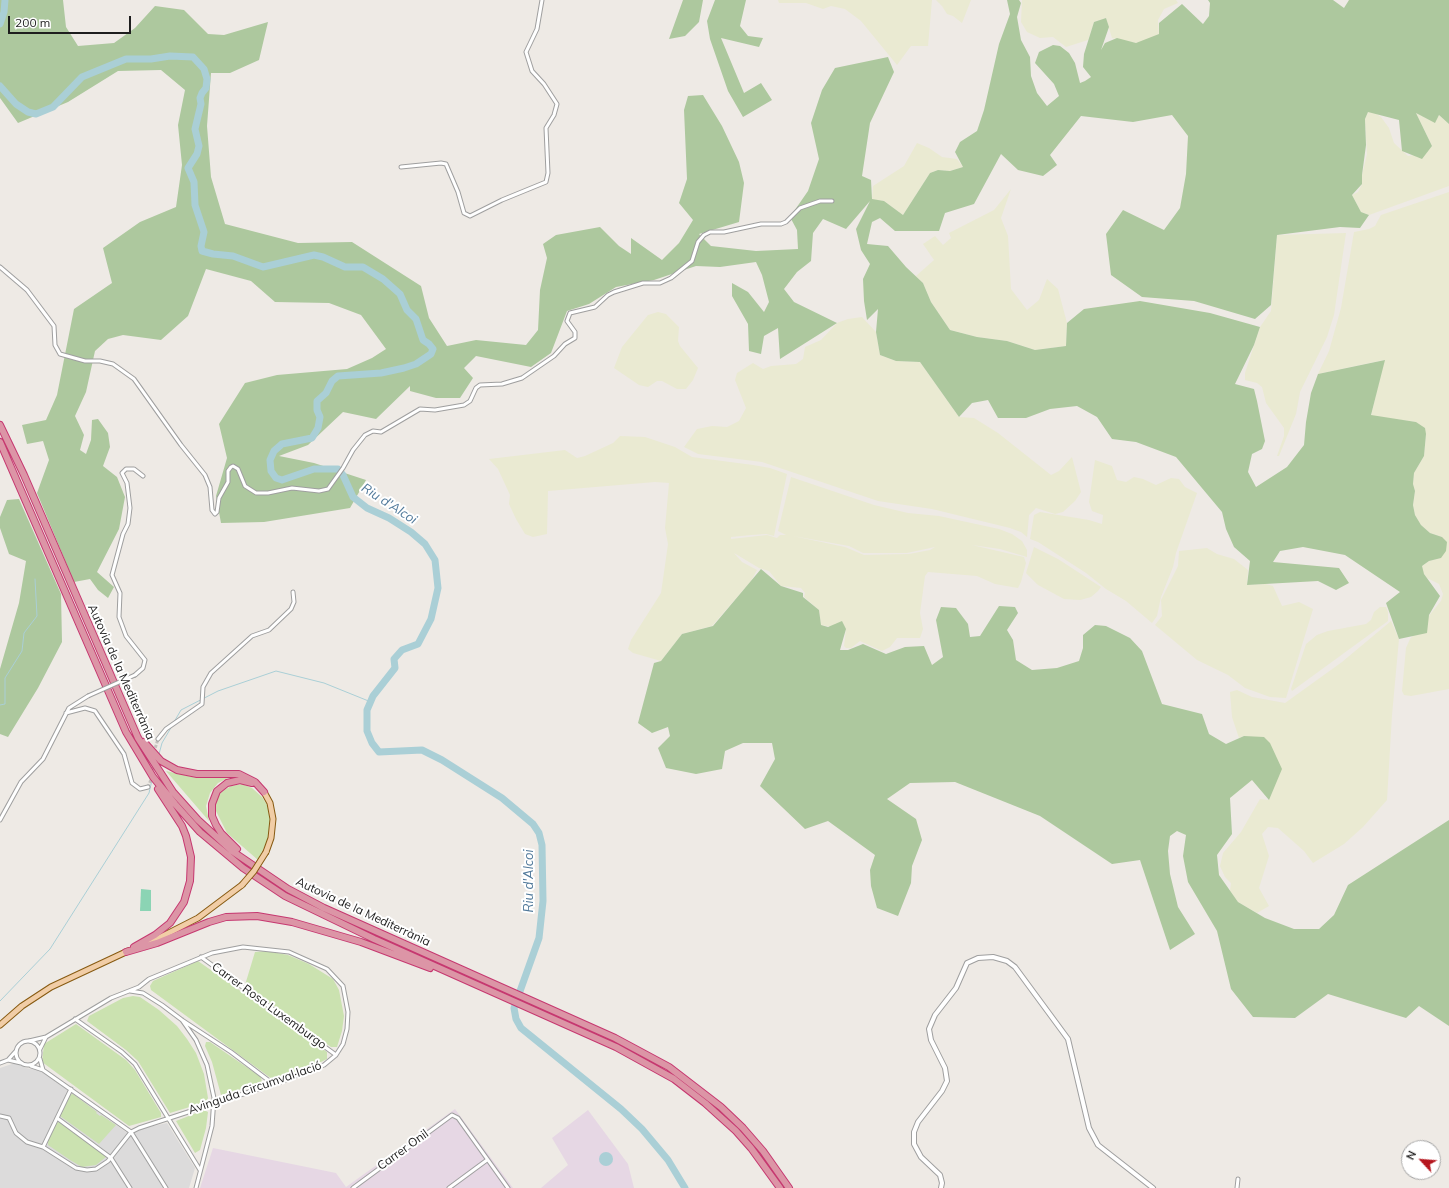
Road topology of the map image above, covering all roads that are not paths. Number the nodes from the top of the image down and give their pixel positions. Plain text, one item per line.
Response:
1 (542, 0) edge
2 (401, 167) dead end
3 (832, 201) dead end
4 (0, 267) edge
5 (0, 425) edge
6 (0, 442) edge
7 (143, 476) dead end
8 (294, 592) dead end
9 (66, 713) junction
10 (129, 719) junction
11 (158, 739) tunnel mouth
12 (153, 777) junction
13 (148, 787) dead end
14 (264, 792) junction
15 (0, 820) edge
16 (246, 861) junction
17 (126, 952) junction
18 (201, 957) junction
19 (429, 965) junction
20 (129, 991) junction
21 (75, 1019) junction
22 (182, 1020) junction
23 (0, 1025) edge
24 (46, 1037) junction
25 (29, 1041) junction
26 (17, 1050) junction
27 (40, 1051) junction
28 (336, 1055) junction
29 (40, 1056) junction
30 (8, 1060) junction
31 (0, 1063) edge
32 (22, 1064) junction
33 (28, 1065) junction
34 (43, 1070) junction
35 (271, 1084) junction
36 (71, 1089) junction
37 (214, 1103) junction
38 (0, 1116) edge
39 (167, 1117) junction
40 (57, 1118) junction
41 (131, 1132) junction
42 (43, 1147) junction
43 (111, 1158) junction
44 (488, 1160) junction
45 (200, 1170) junction
46 (1238, 1179) dead end
47 (354, 1186) edge
48 (130, 1188) edge
49 (166, 1188) edge
50 (196, 1188) edge
51 (449, 1188) edge
52 (508, 1188) edge
53 (780, 1188) edge
54 (788, 1188) edge
55 (941, 1188) edge
56 (1153, 1188) edge
57 (1237, 1188) edge

1 - 2 street
3 - 4 street
5 - 10 highway, Autovia de la Mediterrània
6 - 12 highway, Autovia de la Mediterrània
7 - 9 street, bridge
8 - 11 street
9 - 13 street
9 - 15 street
10 - 14 highway
10 - 16 highway, Autovia de la Mediterrània
12 - 17 highway
12 - 19 highway, Autovia de la Mediterrània
14 - 16 highway
14 - 17 main road, bridge
16 - 54 highway, Autovia de la Mediterrània
17 - 19 highway
17 - 23 main road
18 - 20 street, Avinguda Circumval·lació
18 - 28 street, Carrer Rosa Luxemburgo
18 - 28 street, Avinguda Circumval·lació
19 - 53 highway
20 - 21 street, Avinguda Circumval·lació
20 - 22 street
21 - 24 street, Avinguda Circumval·lació
21 - 39 street
22 - 35 street
22 - 37 street
24 - 25 street, Avinguda Circumval·lació
24 - 27 street
25 - 26 street
25 - 27 street
26 - 30 street
26 - 32 street
27 - 29 street
28 - 35 street, Avinguda Circumval·lació
29 - 33 street
29 - 34 street
30 - 31 street
30 - 32 street
32 - 33 street
33 - 34 street
34 - 36 street
35 - 37 street, Avinguda Circumval·lació
36 - 40 street
36 - 41 street
37 - 39 street, Avinguda Circumval·lació
37 - 45 street
38 - 42 street, Avinguda Circumval·lació
39 - 41 street, Avinguda Circumval·lació
39 - 45 street
40 - 42 street
40 - 43 street
41 - 43 street, Avinguda Circumval·lació
41 - 49 street
42 - 43 street, Avinguda Circumval·lació
43 - 48 street
44 - 47 street, Carrer Onil
44 - 51 street
44 - 52 street
45 - 50 street
46 - 57 street
55 - 56 street

